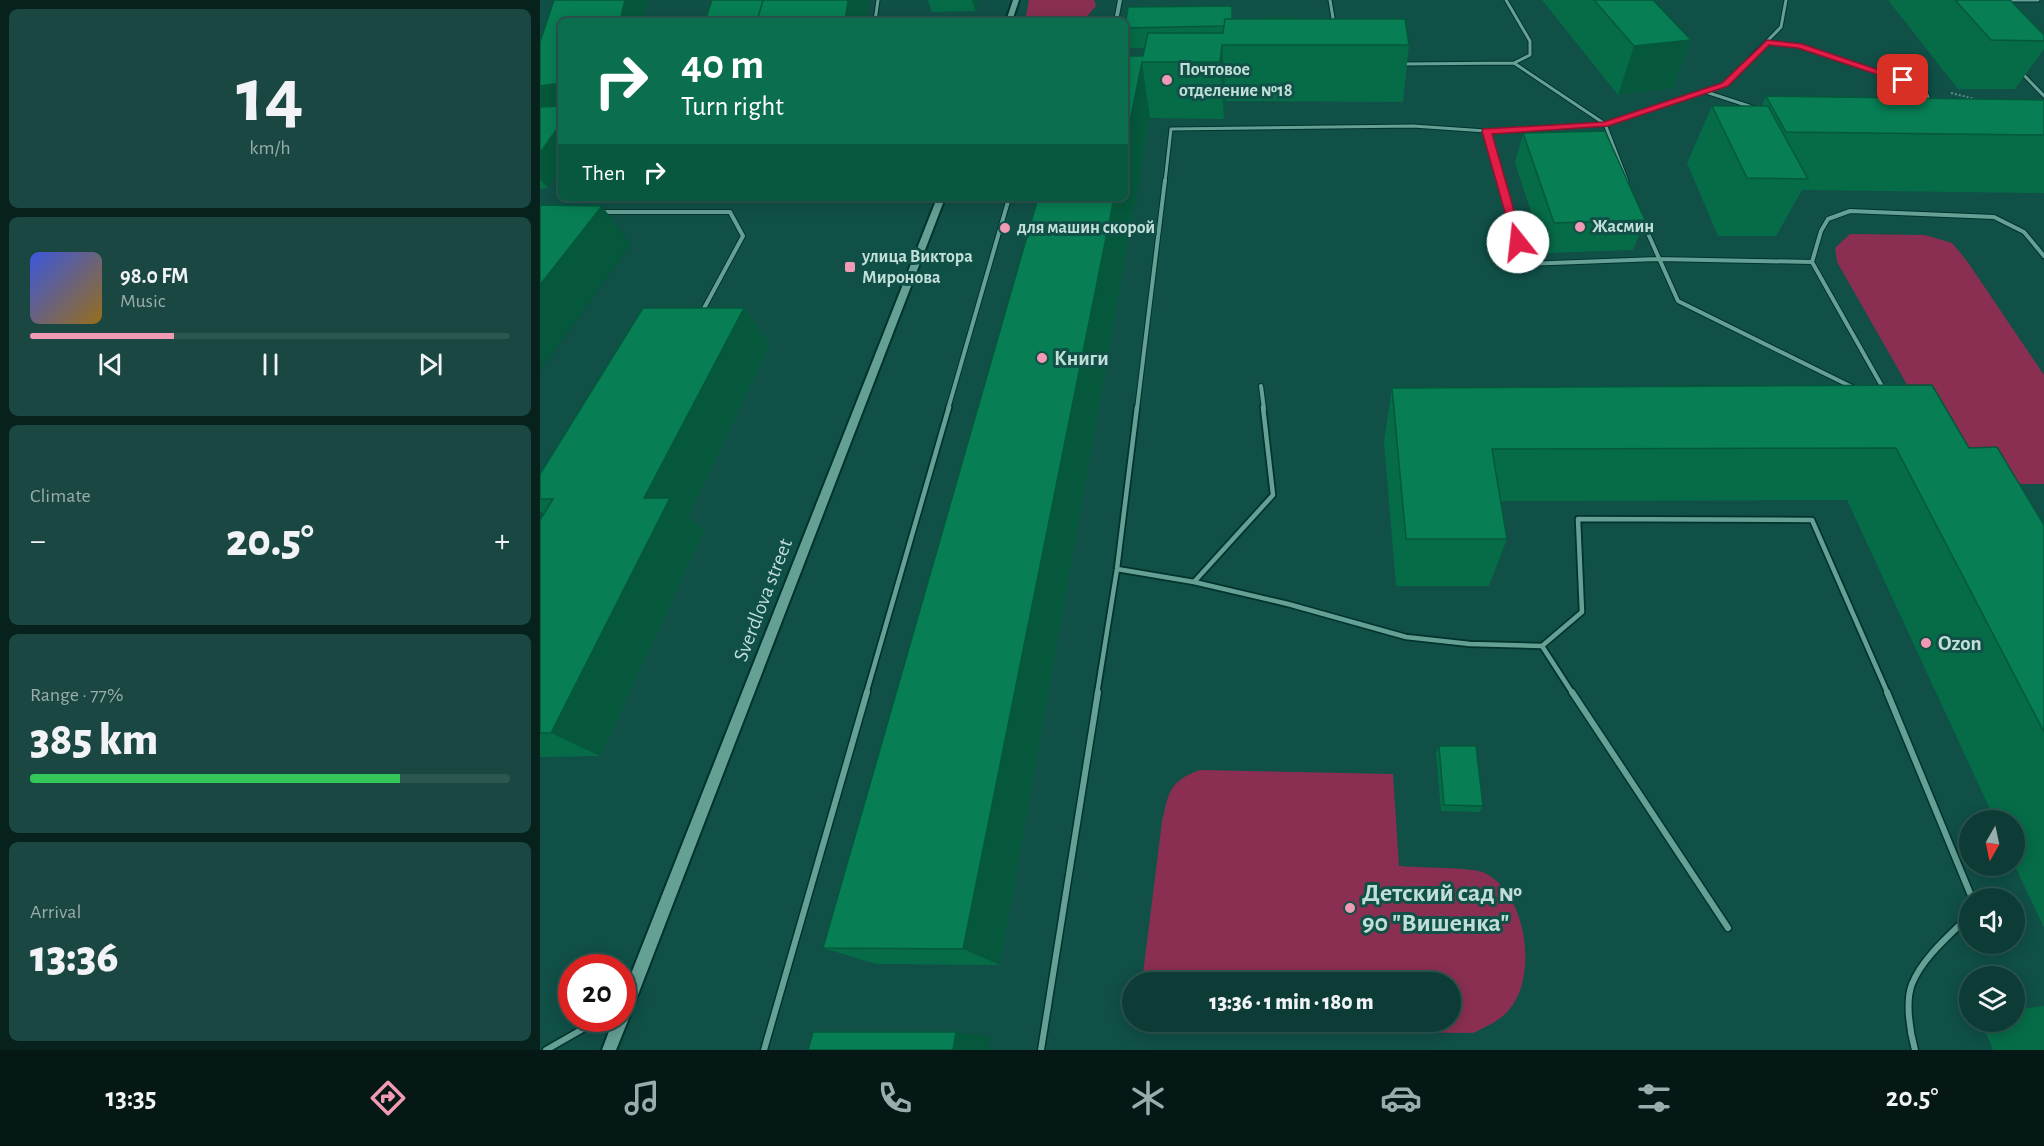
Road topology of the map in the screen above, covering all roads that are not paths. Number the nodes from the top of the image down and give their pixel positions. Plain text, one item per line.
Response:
1 (878, 0) edge
2 (1016, 0) edge
3 (1120, 0) edge
4 (1330, 0) edge
5 (1506, 0) edge
6 (1786, 0) edge
7 (1999, 0) edge
8 (2038, 0) edge
9 (2044, 4) edge
10 (875, 18) edge
11 (1010, 18) edge
12 (1117, 18) edge
13 (1336, 32) edge
14 (1767, 42) junction
15 (1514, 63) junction
16 (1400, 64) edge
17 (2020, 70) edge
18 (1706, 92) junction
19 (2044, 96) edge
20 (1756, 109) edge
21 (1927, 109) edge
22 (1605, 124) junction
23 (1486, 131) junction
24 (1629, 187) edge
25 (940, 201) edge
26 (1008, 201) edge
27 (599, 212) edge
28 (1642, 218) edge
29 (2044, 256) edge
30 (1658, 259) junction
31 (1812, 262) junction
32 (700, 315) edge
33 (1261, 386) dead end
34 (1861, 391) edge
35 (1887, 396) edge
36 (1117, 569) junction
37 (1194, 582) junction
38 (1542, 646) junction
39 (1968, 888) edge
40 (1959, 926) edge
41 (1728, 928) dead end
42 (636, 981) edge
43 (578, 1032) edge
44 (616, 1032) edge
45 (546, 1050) edge
46 (609, 1050) edge
47 (764, 1050) edge
48 (1041, 1050) edge
49 (1914, 1050) edge

1 - 10 lane
2 - 11 street
3 - 12 street
4 - 13 lane
5 - 15 lane
6 - 14 lane
7 - 8 lane
8 - 9 lane
14 - 18 lane
14 - 21 lane
15 - 16 lane
15 - 22 lane
17 - 19 lane
18 - 20 lane
18 - 22 lane
22 - 23 lane
22 - 24 lane
23 - 30 lane
23 - 36 lane
25 - 42 street, Sverdlova street
26 - 47 lane
27 - 32 lane
28 - 30 lane
29 - 31 lane
30 - 31 lane
30 - 34 lane
31 - 35 lane
33 - 37 lane
36 - 37 lane
36 - 48 lane
37 - 38 lane
38 - 39 lane
38 - 41 lane
40 - 49 lane
43 - 45 lane
44 - 46 street, Sverdlova street

